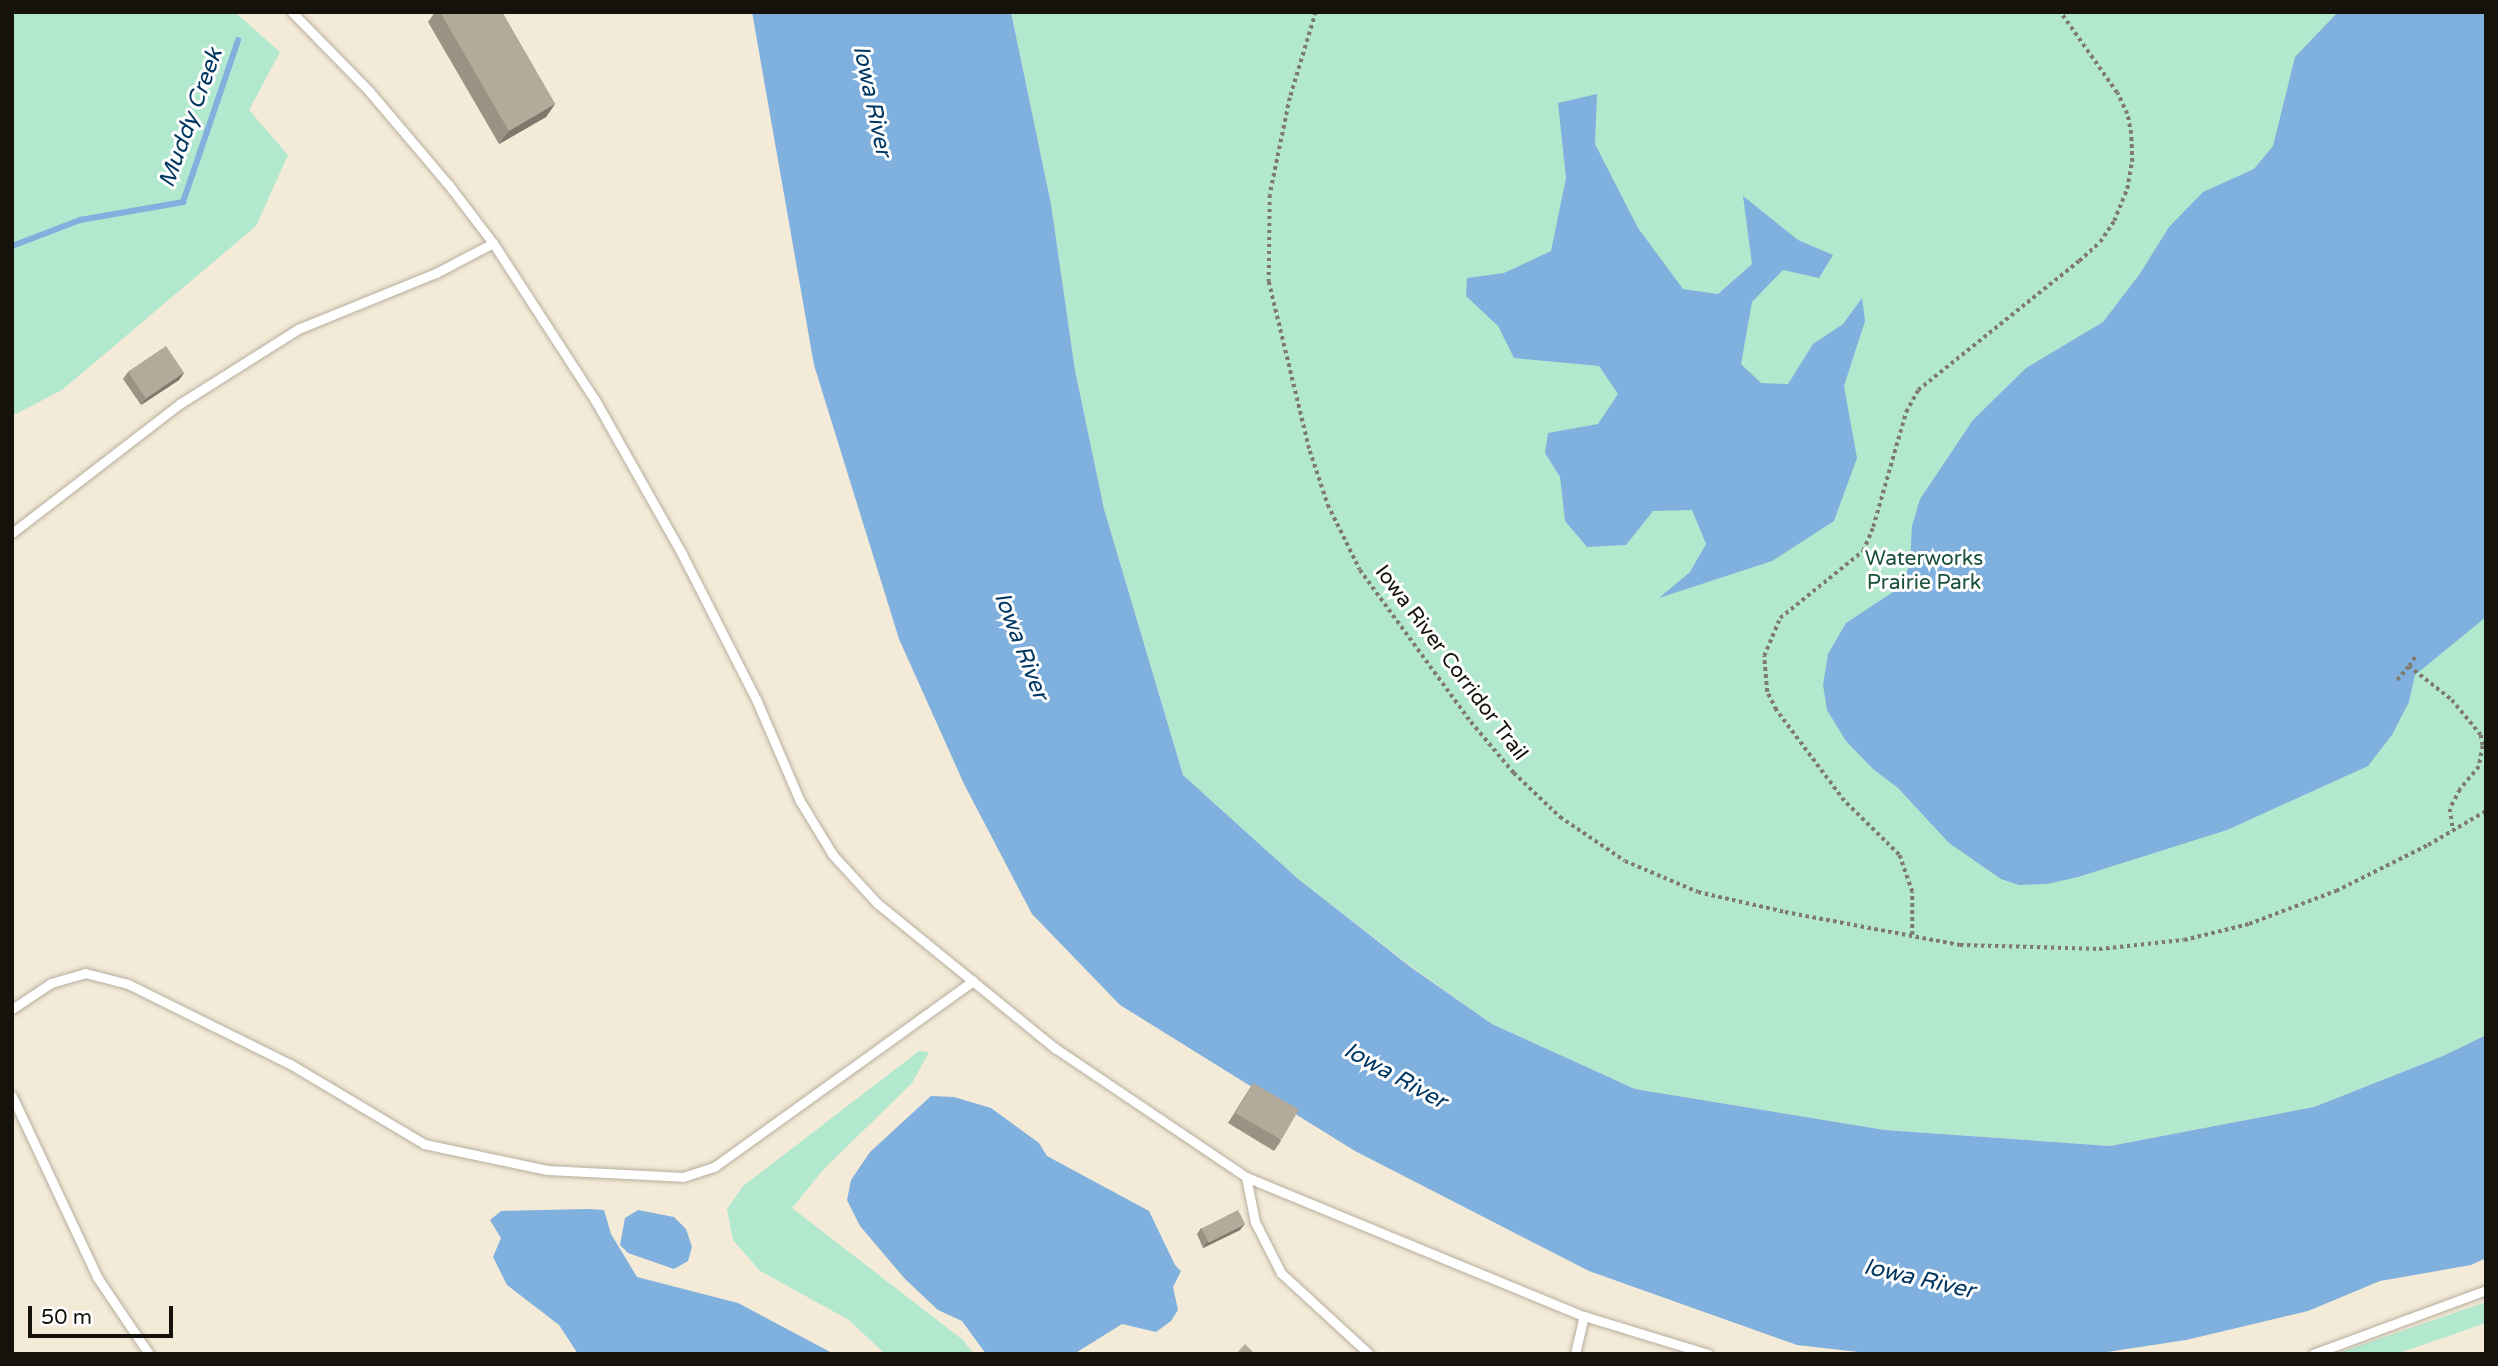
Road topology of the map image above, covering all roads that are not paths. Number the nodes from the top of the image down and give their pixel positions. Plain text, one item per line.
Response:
1 (292, 12) edge
2 (493, 243) junction
3 (12, 533) edge
4 (973, 981) junction
5 (12, 1009) edge
6 (12, 1096) edge
7 (1246, 1177) junction
8 (2486, 1290) edge
9 (1584, 1316) junction
10 (149, 1354) edge
11 (1369, 1354) edge
12 (1575, 1354) edge
13 (1708, 1354) edge
14 (2313, 1354) edge

1 - 2 lane
2 - 3 lane
2 - 4 lane
4 - 5 lane
4 - 7 lane
6 - 10 lane
7 - 9 lane
7 - 11 lane
8 - 14 lane
9 - 12 lane
9 - 13 lane

